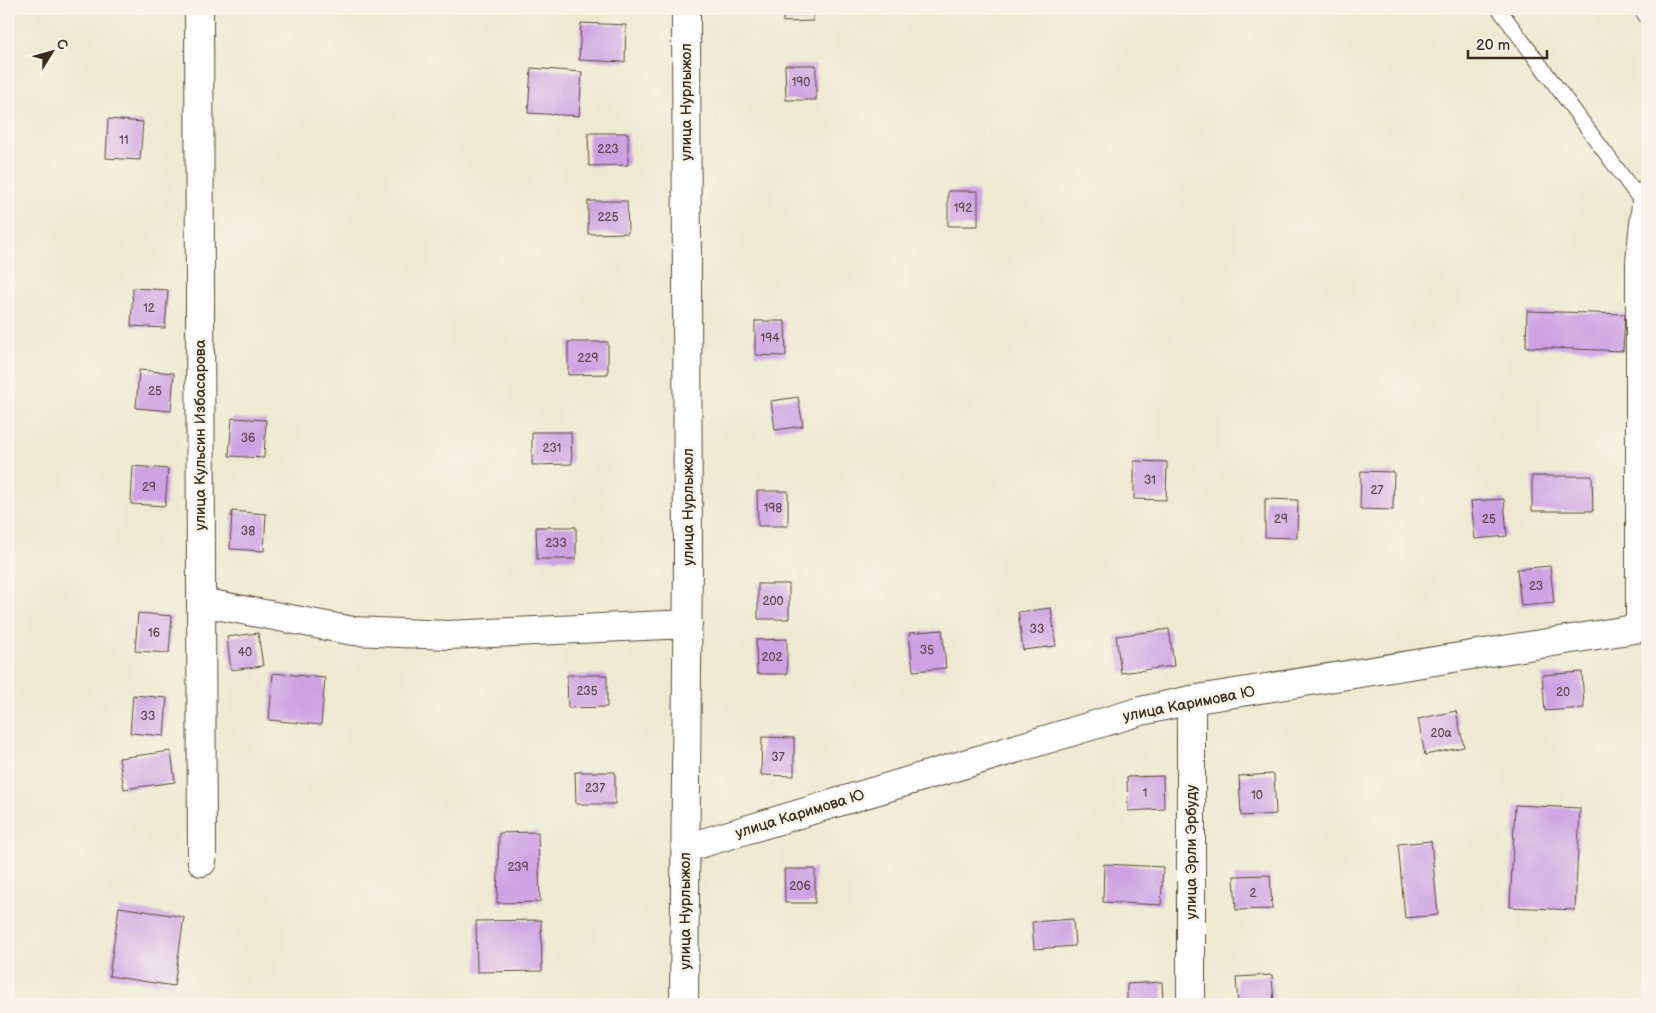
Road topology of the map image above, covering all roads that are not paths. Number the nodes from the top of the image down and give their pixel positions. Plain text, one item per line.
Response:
1 (199, 9) edge
2 (686, 9) edge
3 (1499, 9) edge
4 (1641, 9) edge
5 (1647, 18) edge
6 (1646, 200) edge
7 (201, 602) junction
8 (688, 624) junction
9 (1644, 628) edge
10 (1191, 700) junction
11 (686, 848) junction
12 (202, 862) dead end
13 (684, 1004) edge
14 (1191, 1004) edge

1 - 7 street, улица Кульсин Избасарова
2 - 8 street, улица Нурлыжол
3 - 6 lane
4 - 5 lane
6 - 9 street
7 - 8 street
7 - 12 street, улица Кульсин Избасарова
8 - 11 street, улица Нурлыжол
9 - 10 street, улица Каримова Ю
10 - 11 street, улица Каримова Ю
10 - 14 street, улица Эрли Эрбуду
11 - 13 street, улица Нурлыжол

